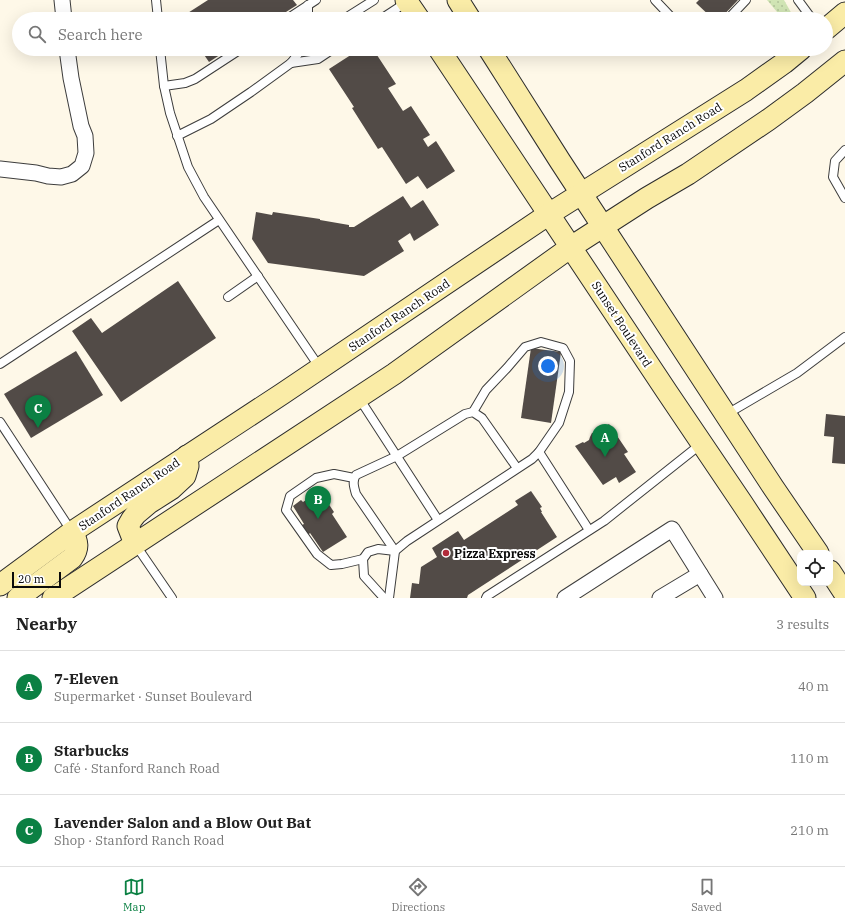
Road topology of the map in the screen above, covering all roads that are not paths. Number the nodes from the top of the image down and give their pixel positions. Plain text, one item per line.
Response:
1 (62, 0) edge
2 (156, 0) edge
3 (316, 0) edge
4 (374, 0) edge
5 (458, 0) edge
6 (655, 0) edge
7 (746, 0) edge
8 (798, 0) edge
9 (308, 5) junction
10 (411, 7) edge
11 (63, 12) edge
12 (157, 12) edge
13 (298, 12) edge
14 (308, 12) edge
15 (355, 12) edge
16 (398, 12) edge
17 (466, 12) edge
18 (666, 12) edge
19 (735, 12) edge
20 (807, 12) edge
21 (845, 13) edge
22 (833, 23) edge
23 (68, 56) edge
24 (161, 56) edge
25 (230, 56) edge
26 (296, 56) edge
27 (322, 56) edge
28 (444, 56) edge
29 (493, 56) edge
30 (792, 56) edge
31 (845, 61) edge
32 (291, 63) junction
33 (164, 86) junction
34 (178, 136) junction
35 (845, 150) edge
36 (0, 169) edge
37 (581, 194) junction
38 (845, 198) edge
39 (549, 214) junction
40 (219, 220) junction
41 (602, 226) junction
42 (571, 247) junction
43 (258, 276) junction
44 (228, 297) dead end
45 (845, 338) edge
46 (1, 363) edge
47 (320, 368) junction
48 (359, 397) junction
49 (473, 412) junction
50 (726, 414) junction
51 (0, 422) edge
52 (702, 444) junction
53 (539, 452) junction
54 (187, 456) junction
55 (397, 456) junction
56 (517, 468) junction
57 (354, 478) junction
58 (438, 520) junction
59 (590, 530) junction
60 (72, 532) junction
61 (135, 544) junction
62 (816, 550) edge
63 (396, 551) junction
64 (363, 559) junction
65 (700, 574) junction
66 (833, 576) edge
67 (0, 585) edge
68 (845, 594) edge
69 (18, 598) edge
70 (53, 598) edge
71 (172, 598) edge
72 (384, 598) edge
73 (389, 598) edge
74 (486, 598) edge
75 (565, 598) edge
76 (660, 598) edge
77 (715, 598) edge
78 (805, 598) edge

1 - 11 street
2 - 12 lane
3 - 9 lane
4 - 15 lane
5 - 17 main road
6 - 18 lane
7 - 19 lane
8 - 20 lane
9 - 13 lane
9 - 14 lane
10 - 16 lane
21 - 22 main road
23 - 36 street
24 - 33 lane
25 - 33 lane
26 - 32 lane
27 - 32 lane
28 - 39 main road, Sunset Boulevard
29 - 37 main road
30 - 37 main road, Stanford Ranch Road
31 - 41 main road
32 - 34 lane
33 - 34 lane
34 - 40 lane
35 - 38 lane
37 - 39 main road, Stanford Ranch Road
37 - 41 main road
39 - 42 main road, Sunset Boulevard
39 - 47 main road, Stanford Ranch Road
40 - 43 lane
40 - 46 lane
41 - 42 main road
41 - 50 main road
42 - 48 main road
42 - 52 main road, Sunset Boulevard
43 - 44 lane
43 - 47 lane
45 - 50 lane
47 - 54 main road, Stanford Ranch Road
48 - 55 lane
48 - 61 main road
49 - 53 lane
49 - 55 lane
49 - 56 lane
50 - 62 main road
51 - 60 lane
52 - 59 lane
52 - 78 main road, Sunset Boulevard
53 - 56 lane
53 - 59 lane
54 - 60 main road, Stanford Ranch Road
54 - 61 main road
55 - 57 lane
55 - 58 lane
56 - 58 lane
57 - 63 lane
57 - 64 lane
58 - 63 lane
59 - 74 lane
60 - 67 main road, Stanford Ranch Road
60 - 69 main road
61 - 70 main road
61 - 71 lane
63 - 64 lane
63 - 73 lane
64 - 72 lane
65 - 75 street
65 - 76 street
65 - 77 street
66 - 68 main road

